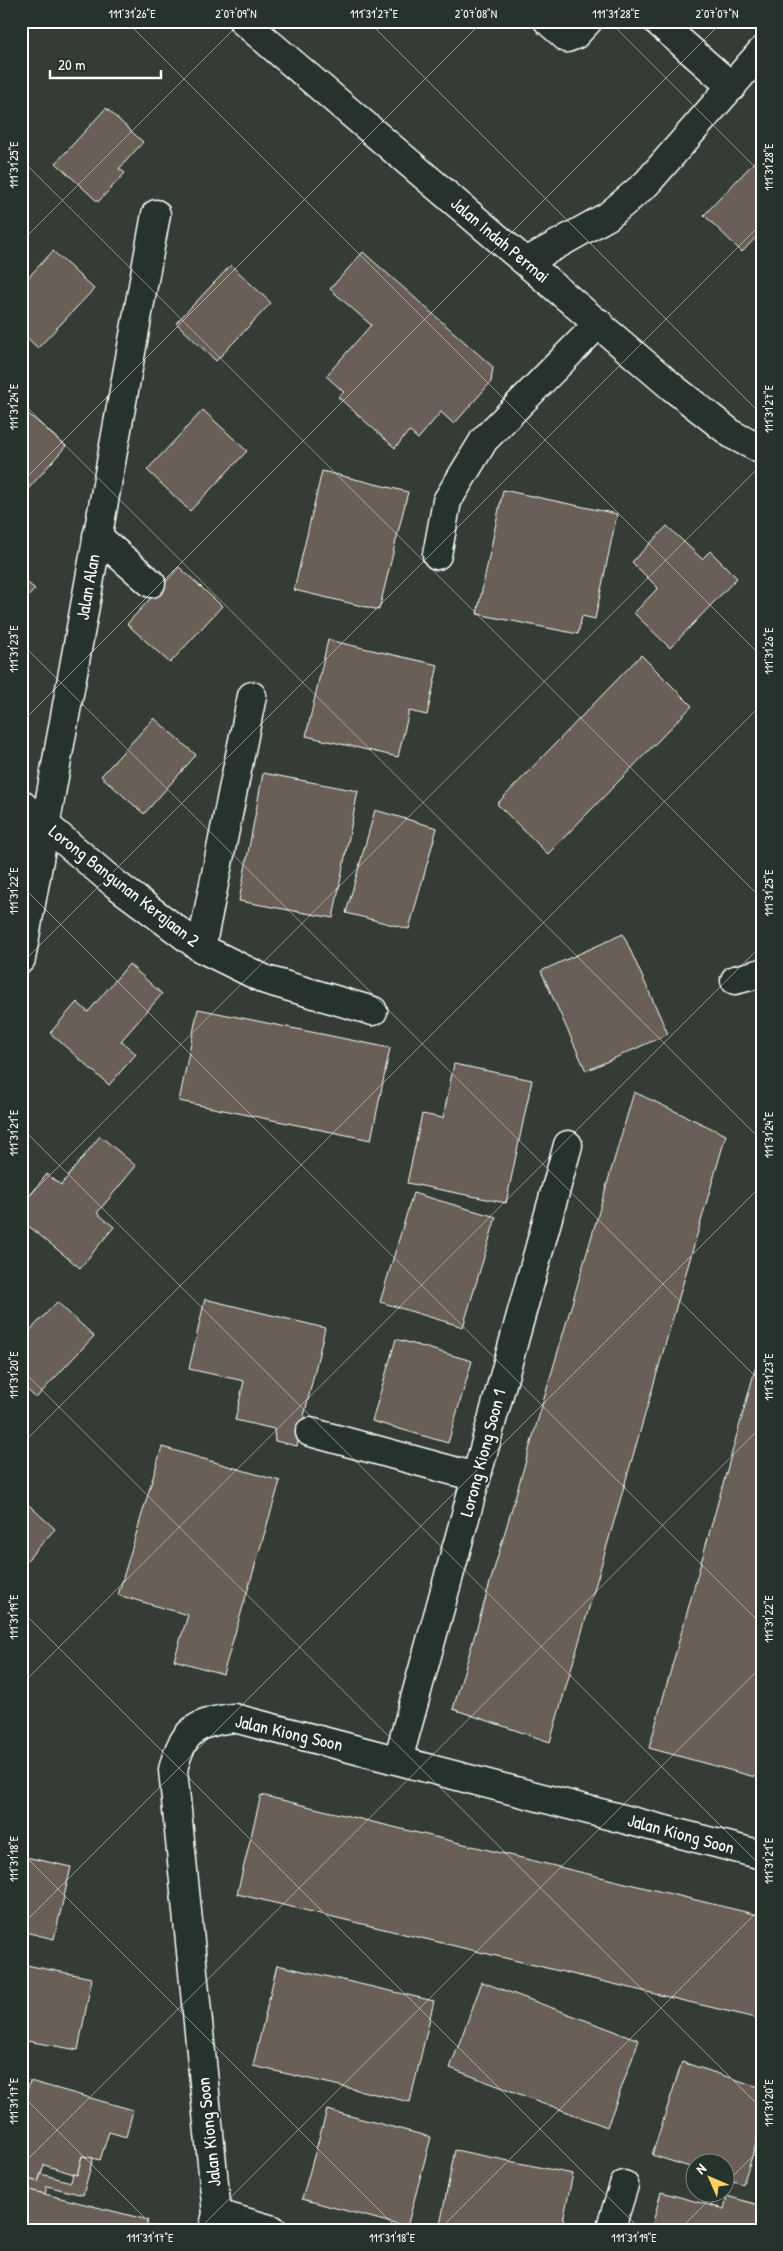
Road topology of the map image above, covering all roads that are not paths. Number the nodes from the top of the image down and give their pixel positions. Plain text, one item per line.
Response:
1 (243, 21) edge
2 (548, 21) edge
3 (588, 21) edge
4 (671, 26) edge
5 (762, 52) edge
6 (732, 87) junction
7 (156, 214) dead end
8 (526, 262) junction
9 (599, 324) junction
10 (762, 450) edge
11 (97, 536) junction
12 (437, 555) dead end
13 (151, 583) dead end
14 (252, 696) dead end
15 (21, 804) edge
16 (46, 825) junction
17 (201, 948) junction
18 (21, 959) edge
19 (762, 973) edge
20 (735, 980) dead end
21 (373, 1011) dead end
22 (568, 1145) dead end
23 (310, 1432) dead end
24 (476, 1477) junction
25 (398, 1760) junction
26 (762, 1855) edge
27 (624, 2185) dead end
28 (215, 2222) edge
29 (273, 2230) edge
30 (610, 2230) edge

1 - 8 street, Jalan Indah Permai
2 - 3 street
4 - 6 street
5 - 6 street
6 - 8 street
7 - 11 street, Jalan Alan
8 - 9 street, Jalan Indah Permai
9 - 10 street, Jalan Indah Permai
9 - 12 street
11 - 13 street
11 - 16 street, Jalan Alan
14 - 17 street
15 - 16 street, Lorong Bangunan Kerajaan 2
16 - 17 street, Lorong Bangunan Kerajaan 2
16 - 18 street, Jalan Alan
17 - 21 street, Lorong Bangunan Kerajaan 2
19 - 20 street
22 - 24 street, Lorong Kiong Soon 1
23 - 24 street
24 - 25 street, Lorong Kiong Soon 1
25 - 26 street, Jalan Kiong Soon
25 - 28 street, Jalan Kiong Soon
27 - 30 street
28 - 29 street

